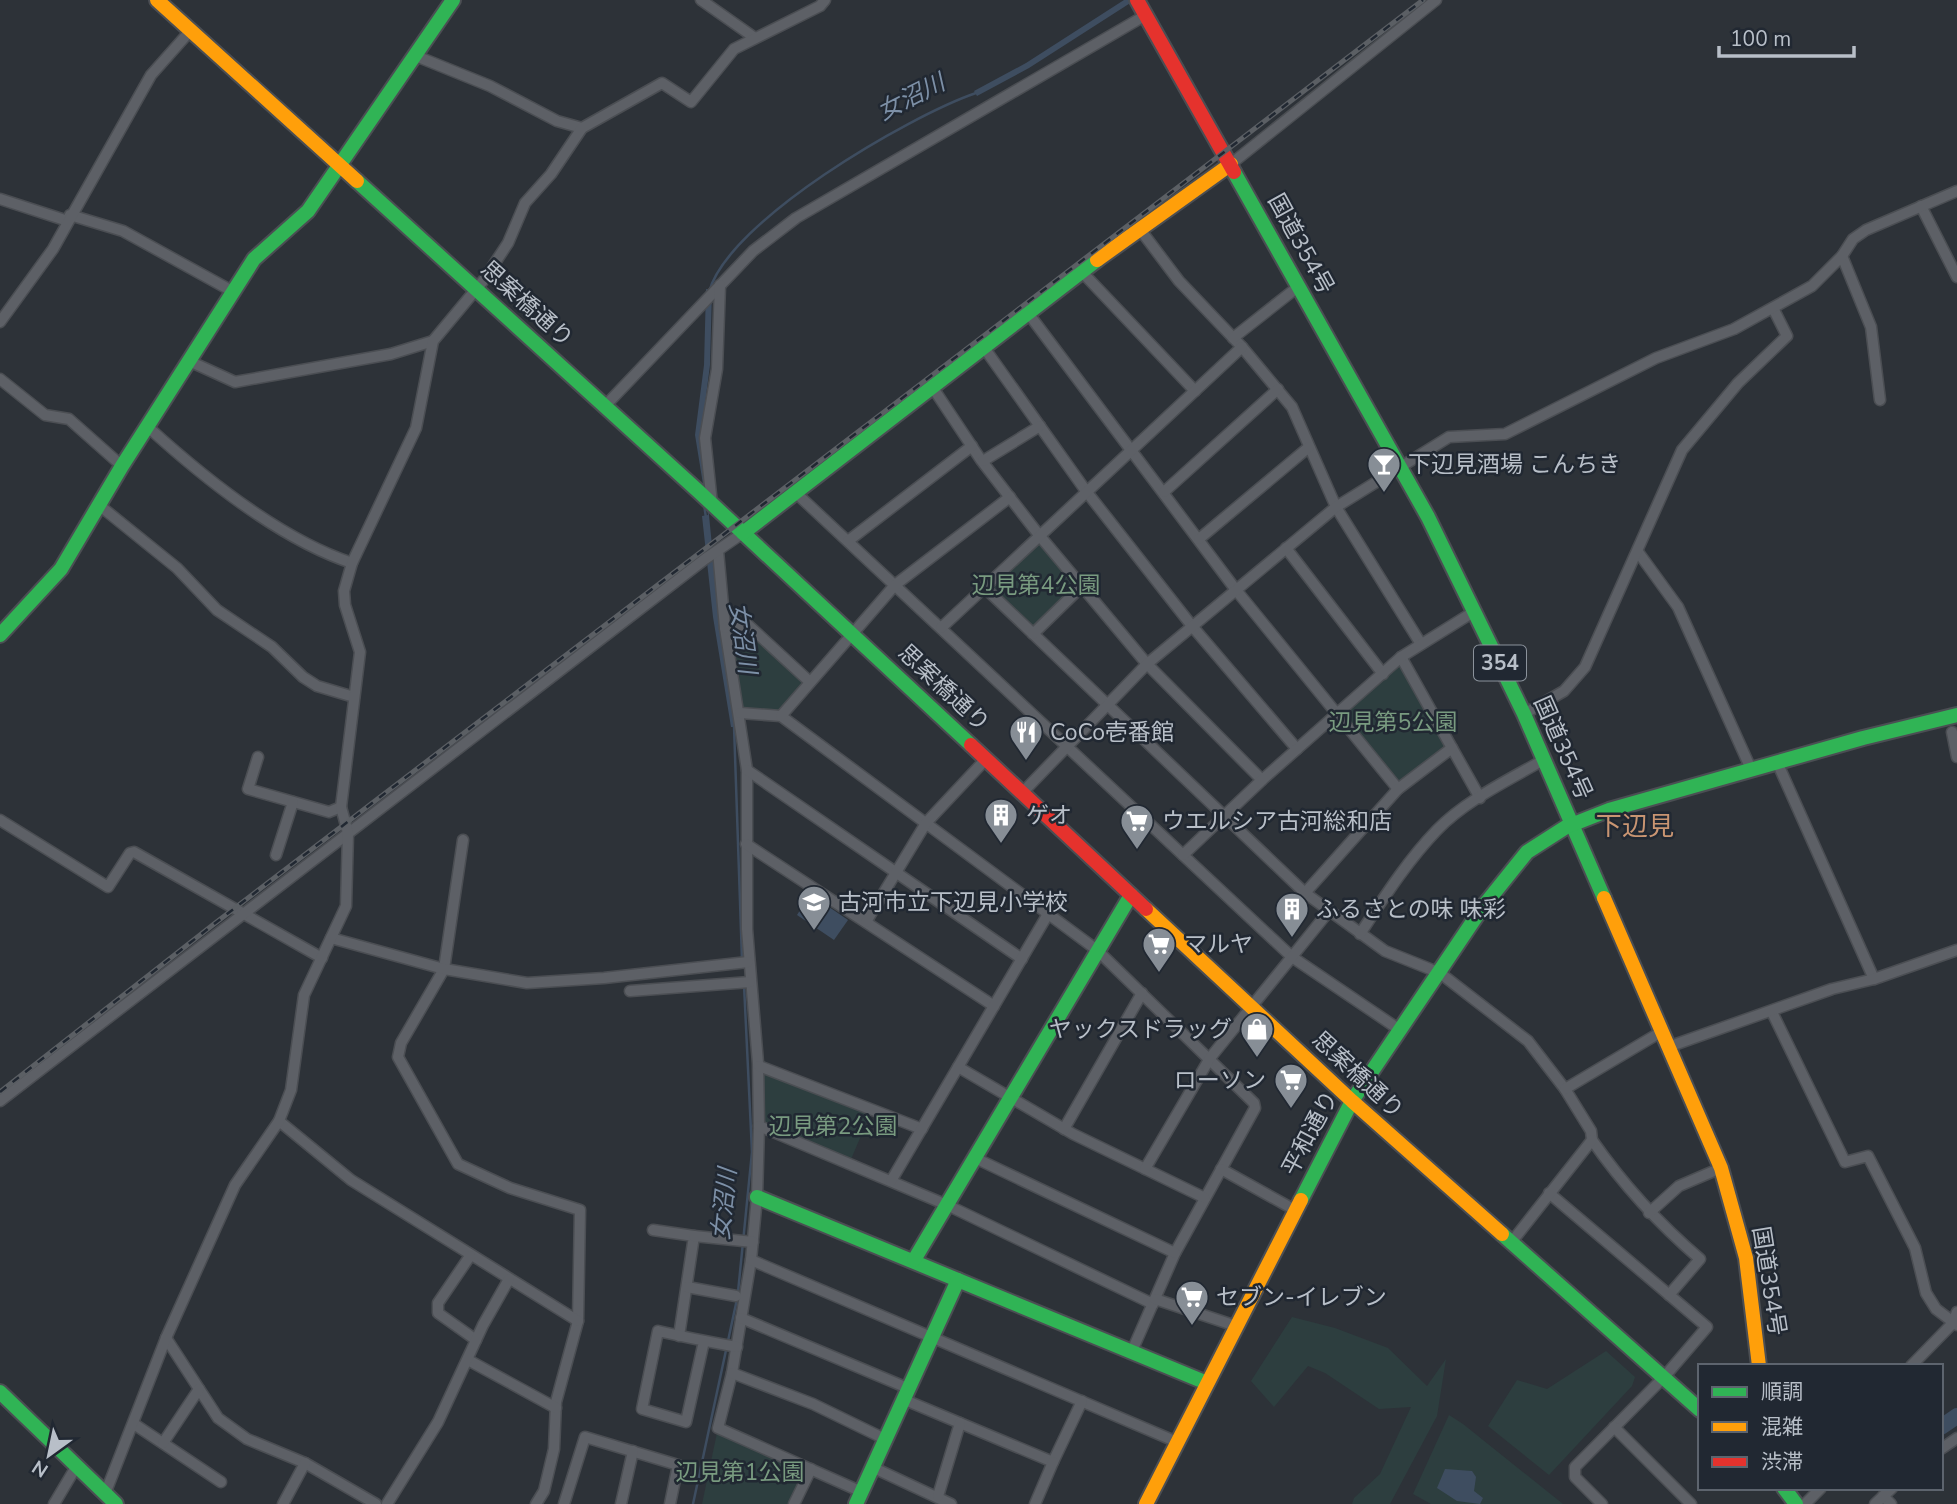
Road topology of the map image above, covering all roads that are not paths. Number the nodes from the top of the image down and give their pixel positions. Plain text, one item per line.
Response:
1 (157, 0) edge
2 (453, 0) edge
3 (701, 0) edge
4 (1436, 0) edge
5 (1138, 1) edge
6 (819, 2) edge
7 (1146, 15) junction
8 (191, 30) junction
9 (755, 38) junction
10 (416, 56) junction
11 (582, 128) junction
12 (1231, 164) junction
13 (340, 165) junction
14 (1957, 191) edge
15 (0, 199) edge
16 (1921, 206) junction
17 (69, 218) junction
18 (1139, 228) junction
19 (1842, 256) junction
20 (1082, 272) junction
21 (1957, 277) edge
22 (1299, 286) junction
23 (717, 287) junction
24 (476, 289) junction
25 (232, 291) junction
26 (1773, 308) junction
27 (1028, 313) junction
28 (0, 321) edge
29 (1233, 338) junction
30 (433, 341) junction
31 (1242, 347) junction
32 (985, 349) junction
33 (189, 361) junction
34 (0, 379) edge
35 (933, 388) junction
36 (1278, 389) junction
37 (1195, 391) junction
38 (1880, 400) dead end
39 (605, 406) junction
40 (1040, 426) junction
41 (148, 427) junction
42 (972, 446) junction
43 (1309, 447) junction
44 (1132, 448) junction
45 (983, 461) junction
46 (122, 466) junction
47 (1400, 468) junction
48 (1086, 491) junction
49 (1164, 492) junction
50 (796, 493) junction
51 (1010, 497) junction
52 (710, 502) junction
53 (99, 505) junction
54 (1336, 507) junction
55 (743, 533) junction
56 (1040, 534) junction
57 (1199, 539) junction
58 (848, 541) junction
59 (1286, 548) junction
60 (1638, 552) junction
61 (712, 554) junction
62 (352, 563) junction
63 (895, 585) junction
64 (1082, 586) junction
65 (984, 587) junction
66 (1236, 590) junction
67 (1475, 611) junction
68 (1192, 626) junction
69 (725, 628) junction
70 (941, 628) junction
71 (852, 634) junction
72 (1033, 634) junction
73 (0, 635) edge
74 (1421, 644) junction
75 (1401, 657) junction
76 (1147, 664) junction
77 (1383, 674) junction
78 (810, 682) junction
79 (354, 697) junction
80 (1106, 706) junction
81 (740, 713) junction
82 (1337, 714) junction
83 (1524, 714) junction
84 (781, 716) junction
85 (1952, 716) edge
86 (1954, 734) edge
87 (1066, 746) junction
88 (1452, 748) junction
89 (1297, 749) junction
90 (258, 757) dead end
91 (1957, 757) edge
92 (986, 759) junction
93 (1545, 759) junction
94 (1777, 762) junction
95 (1751, 769) junction
96 (747, 770) junction
97 (1262, 780) junction
98 (1398, 789) junction
99 (1022, 793) junction
100 (1480, 798) junction
101 (293, 802) junction
102 (341, 807) junction
103 (1223, 815) junction
104 (0, 821) edge
105 (926, 823) junction
106 (1572, 825) junction
107 (348, 833) junction
108 (463, 840) dead end
109 (747, 844) junction
110 (275, 855) dead end
111 (1183, 855) junction
112 (896, 872) junction
113 (1306, 892) junction
114 (1131, 895) junction
115 (1329, 912) junction
116 (243, 914) junction
117 (1048, 914) junction
118 (866, 922) junction
119 (1360, 934) junction
120 (331, 938) junction
121 (1097, 950) junction
122 (1957, 950) edge
123 (1292, 957) junction
124 (322, 958) junction
125 (1022, 959) junction
126 (748, 962) junction
127 (444, 969) junction
128 (676, 970) junction
129 (1440, 973) junction
130 (1874, 979) junction
131 (750, 982) junction
132 (677, 987) junction
133 (630, 991) dead end
134 (1142, 993) junction
135 (994, 1006) junction
136 (1252, 1007) junction
137 (1772, 1012) junction
138 (1400, 1030) junction
139 (1661, 1032) junction
140 (1668, 1048) junction
141 (1210, 1058) junction
142 (759, 1066) junction
143 (958, 1067) junction
144 (1565, 1088) junction
145 (1010, 1098) junction
146 (0, 1101) edge
147 (1352, 1101) junction
148 (279, 1121) junction
149 (759, 1126) junction
150 (922, 1129) junction
151 (1064, 1129) junction
152 (1592, 1140) junction
153 (975, 1157) junction
154 (1721, 1168) junction
155 (1145, 1169) junction
156 (1221, 1170) junction
157 (891, 1181) junction
158 (1549, 1193) junction
159 (757, 1197) junction
160 (1205, 1198) junction
161 (947, 1205) junction
162 (1295, 1210) junction
163 (1649, 1213) junction
164 (653, 1230) dead end
165 (694, 1236) junction
166 (753, 1242) junction
167 (1510, 1244) junction
168 (1175, 1254) junction
169 (470, 1256) junction
170 (751, 1260) junction
171 (914, 1260) junction
172 (509, 1279) junction
173 (958, 1280) junction
174 (687, 1287) junction
175 (1669, 1295) junction
176 (736, 1296) dead end
177 (1154, 1302) junction
178 (1957, 1312) edge
179 (741, 1318) junction
180 (579, 1321) junction
181 (1955, 1324) edge
182 (1236, 1326) junction
183 (679, 1336) junction
184 (933, 1337) junction
185 (166, 1338) junction
186 (476, 1340) junction
187 (704, 1340) junction
188 (737, 1347) junction
189 (1132, 1351) junction
190 (468, 1360) junction
191 (1759, 1364) edge
192 (1913, 1364) edge
193 (732, 1373) junction
194 (1665, 1376) junction
195 (1207, 1382) junction
196 (199, 1389) junction
197 (0, 1392) edge
198 (907, 1394) junction
199 (1082, 1401) junction
200 (556, 1408) junction
201 (1698, 1408) edge
202 (960, 1423) junction
203 (134, 1424) junction
204 (1614, 1427) junction
205 (887, 1440) junction
206 (1177, 1442) junction
207 (163, 1443) junction
208 (633, 1451) junction
209 (1053, 1462) junction
210 (305, 1463) junction
211 (76, 1467) junction
212 (874, 1468) junction
213 (811, 1469) junction
214 (221, 1482) dead end
215 (1819, 1490) edge
216 (1887, 1492) edge
217 (938, 1496) junction
218 (859, 1498) edge
219 (110, 1499) edge
220 (54, 1504) edge
221 (283, 1504) edge
222 (376, 1504) edge
223 (387, 1504) edge
224 (536, 1504) edge
225 (564, 1504) edge
226 (621, 1504) edge
227 (670, 1504) edge
228 (794, 1504) edge
229 (951, 1504) edge
230 (1035, 1504) edge
231 (1146, 1504) edge
232 (1602, 1504) edge
233 (1691, 1504) edge
234 (1805, 1504) edge
235 (1875, 1504) edge
236 (1891, 1504) edge

1 - 8 main road, 思案橋通り
2 - 10 main road
3 - 9 street
4 - 12 street
5 - 7 main road, 国道354号 / 354
6 - 9 street
7 - 12 main road, 国道354号 / 354
7 - 23 street
8 - 13 main road, 思案橋通り
8 - 17 street
9 - 11 street
10 - 11 street
10 - 13 main road
11 - 24 street
12 - 18 main road
12 - 22 main road, 国道354号 / 354
13 - 24 main road, 思案橋通り
13 - 25 main road
14 - 16 street
15 - 17 street
16 - 19 street
16 - 21 street
17 - 25 street
17 - 28 street
18 - 20 main road
18 - 29 street
19 - 26 street
19 - 38 street
20 - 27 main road
20 - 37 street
22 - 29 street
22 - 47 main road, 国道354号 / 354
23 - 39 street
23 - 52 street
24 - 30 street
24 - 39 main road, 思案橋通り
25 - 33 main road
26 - 47 street
26 - 60 street
27 - 32 main road
27 - 44 street
29 - 31 street
30 - 33 street
30 - 62 street
31 - 36 street
31 - 37 street
32 - 35 main road
32 - 40 street
33 - 41 main road
34 - 46 street
35 - 42 street
35 - 50 main road
36 - 43 street
36 - 49 street
37 - 44 street
39 - 52 main road, 思案橋通り
40 - 45 street
40 - 48 street
41 - 46 main road
41 - 62 street
42 - 45 street
42 - 58 street
43 - 54 street
43 - 57 street
44 - 48 street
44 - 49 street
45 - 51 street
46 - 53 main road
47 - 54 street
47 - 67 main road, 国道354号 / 354
48 - 56 street
48 - 68 street
49 - 57 street
50 - 55 main road
50 - 58 street
51 - 56 street
51 - 63 street
52 - 55 main road, 思案橋通り
53 - 73 main road
53 - 79 street
54 - 59 street
54 - 74 street
55 - 61 street
55 - 71 main road, 思案橋通り
56 - 64 street
56 - 65 street
57 - 66 street
58 - 63 street
59 - 66 street
59 - 77 street
60 - 83 street
60 - 95 street
61 - 69 street
61 - 107 street
62 - 79 street
63 - 70 street
63 - 71 street
64 - 72 street
64 - 76 street
65 - 70 street
65 - 72 street
66 - 68 street
66 - 82 street
67 - 74 street
67 - 83 main road, 国道354号 / 354
68 - 76 street
68 - 89 street
69 - 78 street
69 - 81 street
70 - 87 street
71 - 78 street
71 - 92 main road, 思案橋通り
72 - 80 street
74 - 75 street
75 - 77 street
75 - 88 street
76 - 80 street
76 - 97 street
77 - 82 street
78 - 84 street
79 - 102 street
80 - 87 street
80 - 103 street
81 - 84 street
81 - 96 street
82 - 89 street
82 - 98 street
83 - 93 main road, 国道354号 / 354
84 - 105 street
85 - 86 street
85 - 94 main road, 平和通り
86 - 91 street
87 - 99 street
87 - 111 street
88 - 98 street
88 - 100 street
89 - 97 street
90 - 101 street
92 - 99 main road, 思案橋通り
92 - 105 street
93 - 100 street
93 - 106 main road, 国道354号 / 354
94 - 95 main road, 平和通り
94 - 130 street
95 - 106 main road, 平和通り
96 - 109 street
96 - 112 street
97 - 103 street
98 - 113 street
99 - 114 main road, 思案橋通り
100 - 119 street
101 - 102 street
101 - 110 street
102 - 107 street
103 - 111 street
103 - 113 street
104 - 116 street
105 - 112 street
105 - 117 street
106 - 129 main road, 平和通り
106 - 139 main road, 国道354号 / 354
107 - 116 street
107 - 120 street
108 - 127 street
109 - 118 street
109 - 126 street
111 - 123 street
112 - 118 street
112 - 125 street
113 - 115 street
114 - 121 main road
114 - 136 main road, 思案橋通り
115 - 119 street
115 - 123 street
116 - 124 street
116 - 146 street
117 - 121 street
117 - 125 street
118 - 135 street
119 - 129 street
120 - 124 street
120 - 127 street
121 - 134 street
121 - 145 main road
122 - 130 street
123 - 136 street
123 - 138 street
124 - 148 street
125 - 135 street
126 - 128 street
126 - 131 street
127 - 128 street
127 - 180 street
128 - 132 street
129 - 138 main road, 平和通り
129 - 144 street
130 - 137 street
131 - 132 street
131 - 142 street
132 - 133 street
134 - 141 street
134 - 151 street
135 - 143 street
136 - 141 street
136 - 147 main road, 思案橋通り
137 - 140 street
137 - 181 street
138 - 147 main road, 平和通り
139 - 140 main road, 国道354号 / 354
139 - 144 street
140 - 154 main road, 国道354号 / 354
141 - 155 street
141 - 156 street
142 - 149 street
142 - 150 street
143 - 145 street
143 - 150 street
144 - 152 street
145 - 151 street
145 - 153 main road
147 - 162 main road, 平和通り
147 - 167 main road, 思案橋通り
148 - 169 street
148 - 185 street
149 - 157 street
149 - 159 street
150 - 157 street
151 - 155 street
152 - 158 street
152 - 163 street
153 - 161 main road
153 - 168 street
154 - 163 street
154 - 191 main road, 国道354号 / 354
155 - 160 street
156 - 160 street
156 - 162 street
157 - 161 street
158 - 167 street
158 - 175 street
159 - 166 street
159 - 171 main road
160 - 168 street
161 - 171 main road
161 - 177 street
162 - 182 main road, 平和通り
163 - 175 street
164 - 165 street
165 - 166 street
165 - 174 street
166 - 170 street
167 - 194 main road, 思案橋通り
168 - 177 street
169 - 172 street
169 - 186 street
170 - 179 street
170 - 184 street
171 - 173 main road
172 - 180 street
172 - 186 street
173 - 184 main road
173 - 189 main road
174 - 176 street
174 - 183 street
175 - 194 street
177 - 182 street
177 - 189 street
178 - 181 street
179 - 188 street
179 - 198 street
180 - 200 street
181 - 192 street
182 - 195 main road, 平和通り
183 - 187 street
183 - 187 street
184 - 198 main road
184 - 199 street
185 - 196 street
185 - 203 street
186 - 190 street
187 - 188 street
188 - 193 street
189 - 195 main road
190 - 200 street
190 - 223 street
193 - 205 street
193 - 213 street
194 - 201 main road, 思案橋通り
194 - 204 street
195 - 206 main road, 平和通り
196 - 207 street
196 - 210 street
197 - 211 main road
198 - 202 street
198 - 205 main road
199 - 206 street
199 - 209 street
200 - 224 street
202 - 209 street
202 - 217 street
203 - 207 street
203 - 219 street
204 - 232 street
204 - 233 street
205 - 212 main road
206 - 231 main road, 平和通り
207 - 214 street
208 - 225 street
208 - 226 street
208 - 227 street
209 - 230 street
210 - 221 street
210 - 222 street
211 - 219 main road
211 - 220 street
212 - 217 street
212 - 218 main road
213 - 218 street
213 - 228 street
215 - 234 street
216 - 235 street
216 - 236 street
217 - 229 street

